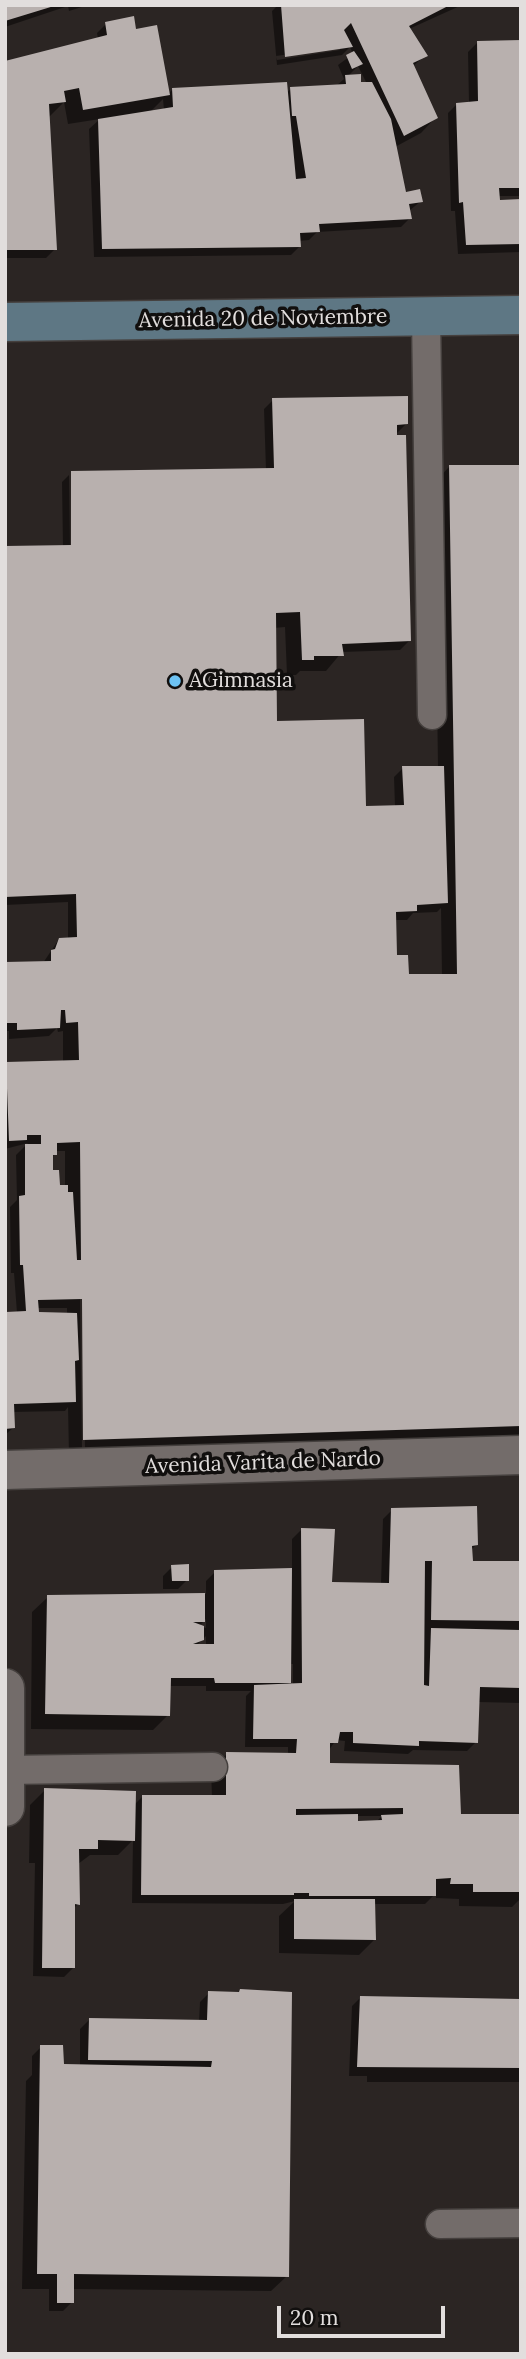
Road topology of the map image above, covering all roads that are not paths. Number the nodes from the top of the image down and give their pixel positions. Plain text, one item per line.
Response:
1 (521, 315) edge
2 (426, 316) junction
3 (5, 322) edge
4 (432, 715) dead end
5 (521, 1455) edge
6 (5, 1470) edge
7 (5, 1688) edge
8 (213, 1767) dead end
9 (6, 1770) edge
10 (5, 1807) edge
11 (521, 2223) edge
12 (440, 2224) dead end

1 - 2 main road, Avenida 20 de Noviembre
2 - 3 main road, Avenida 20 de Noviembre
2 - 4 lane
5 - 6 street, Avenida Varita de Nardo
7 - 9 street
8 - 9 lane
9 - 10 street
11 - 12 lane

